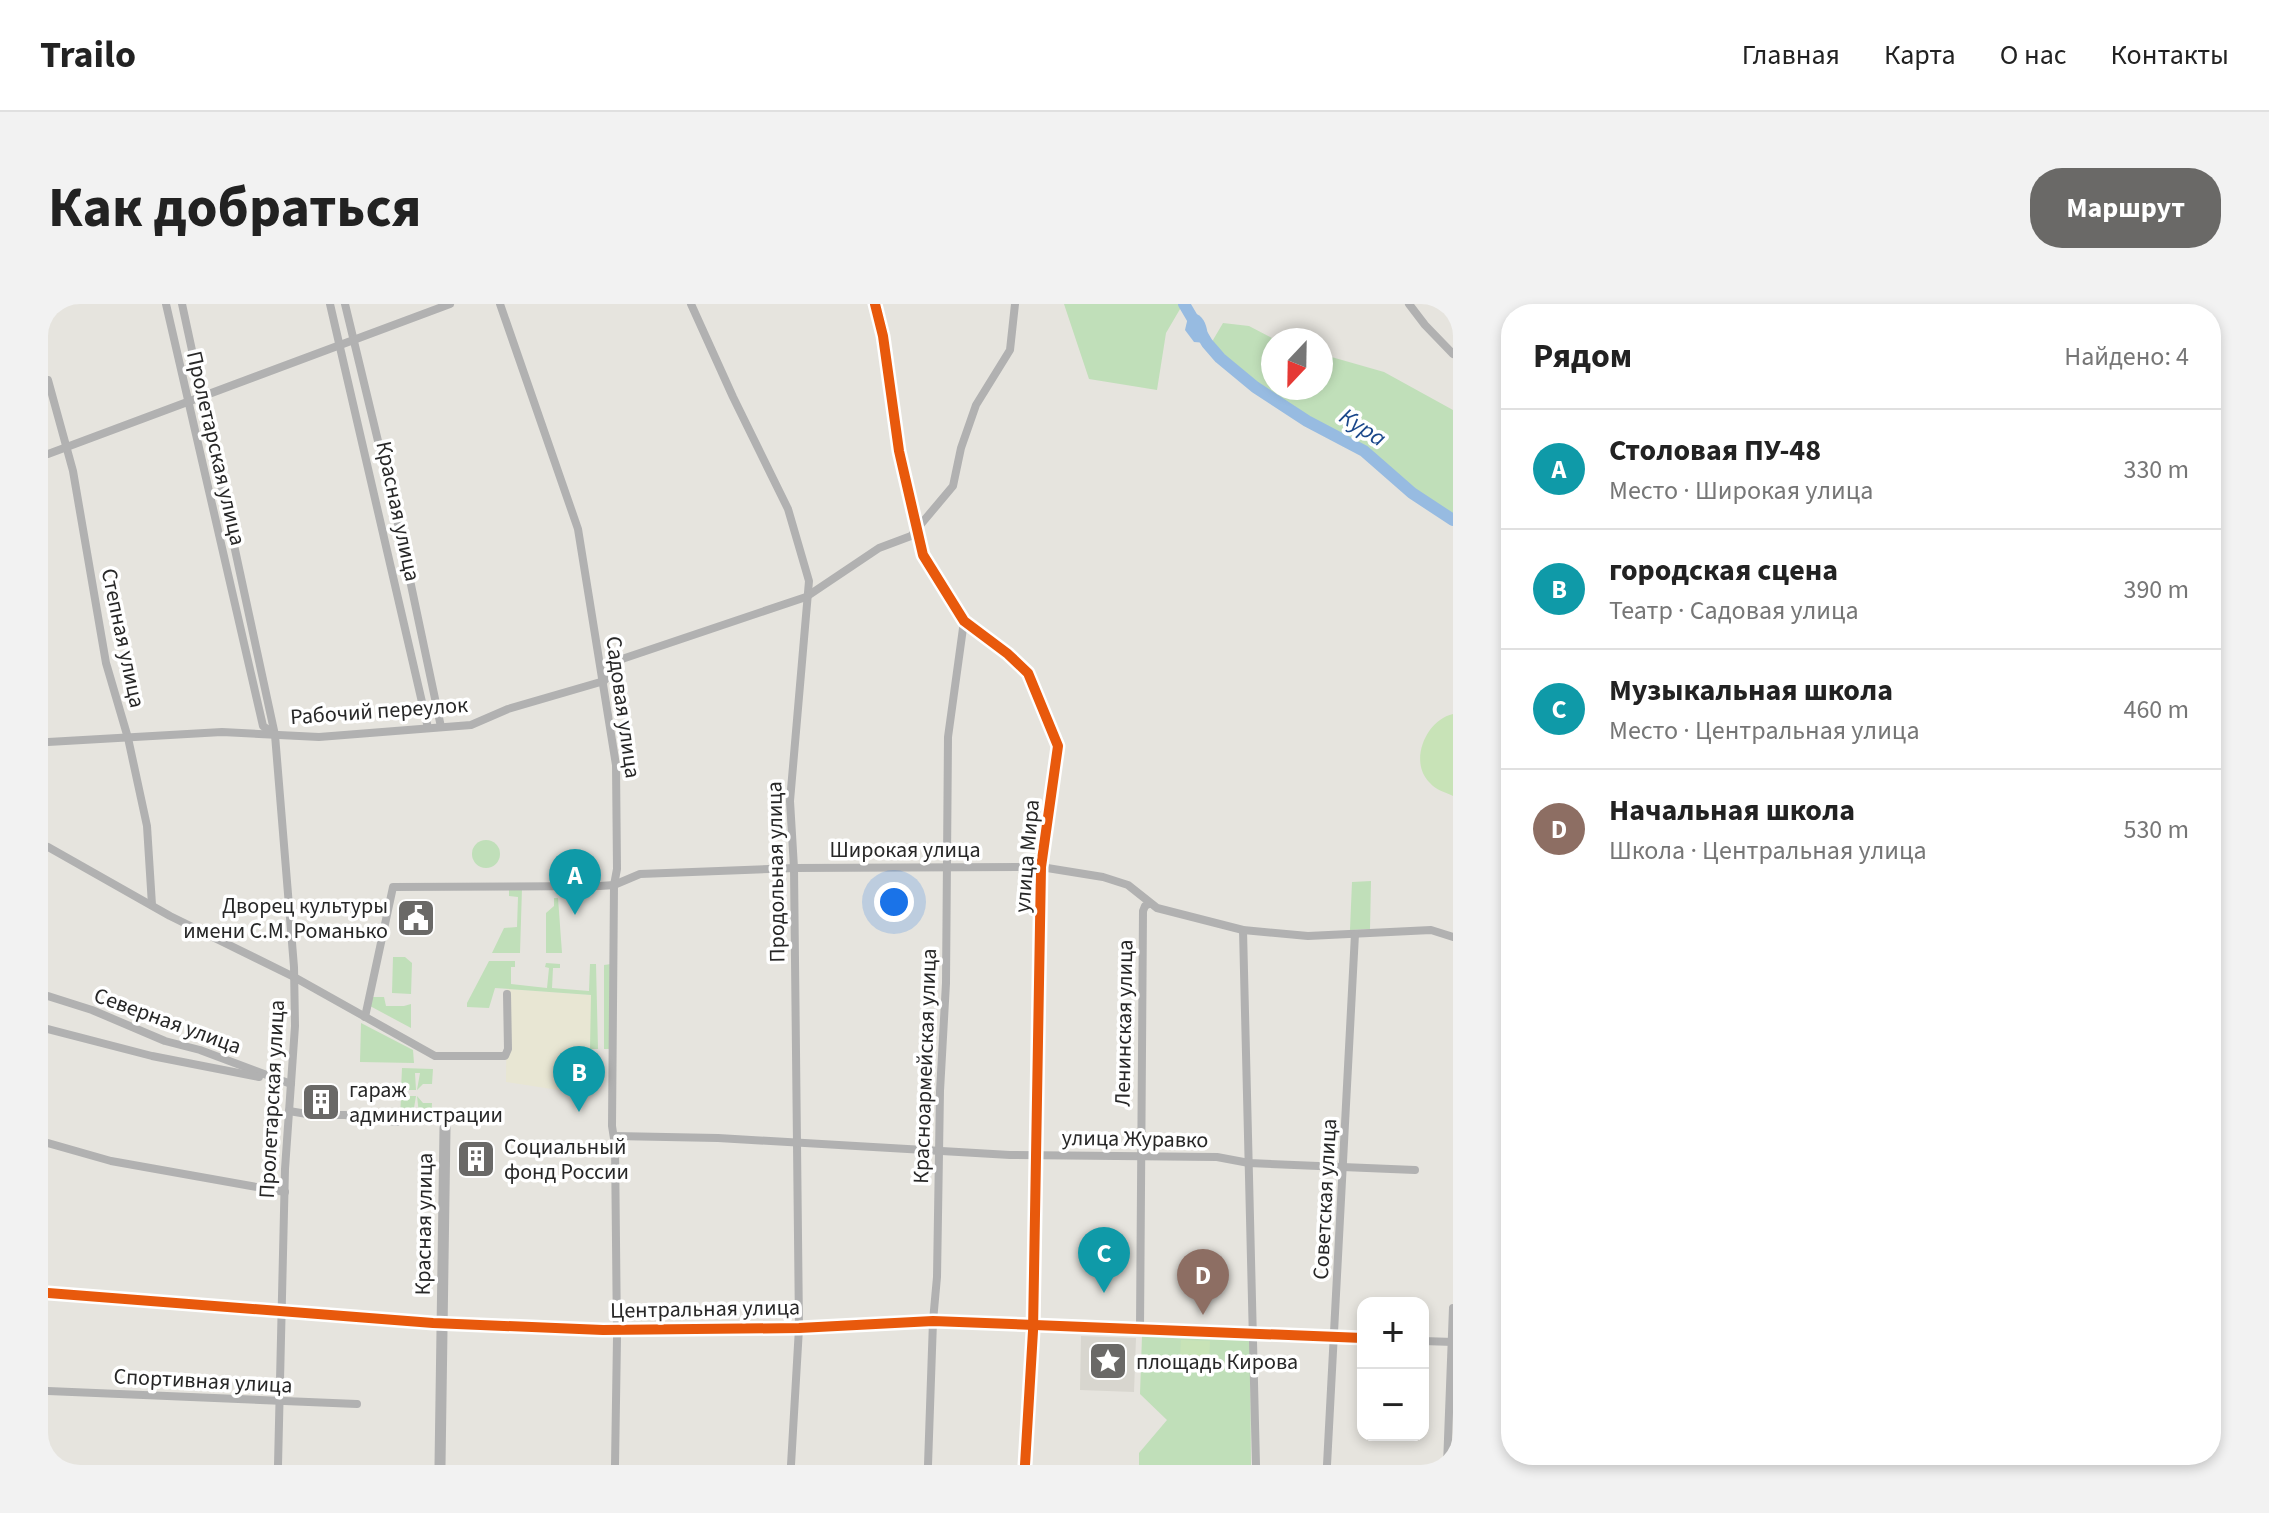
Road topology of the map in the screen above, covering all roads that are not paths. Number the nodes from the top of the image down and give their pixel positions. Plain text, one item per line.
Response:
1 (166, 304) edge
2 (182, 304) edge
3 (330, 304) edge
4 (345, 304) edge
5 (450, 304) edge
6 (500, 304) edge
7 (691, 304) edge
8 (875, 304) edge
9 (1015, 304) edge
10 (1409, 304) edge
11 (353, 340) junction
12 (340, 345) junction
13 (1453, 354) edge
14 (48, 380) edge
15 (202, 398) junction
16 (188, 403) junction
17 (65, 449) junction
18 (48, 454) edge
19 (918, 527) junction
20 (806, 597) junction
21 (964, 621) junction
22 (604, 681) junction
23 (441, 727) junction
24 (428, 728) junction
25 (275, 735) junction
26 (128, 738) junction
27 (48, 742) edge
28 (48, 847) edge
29 (59, 854) junction
30 (48, 856) edge
31 (948, 867) junction
32 (1041, 867) junction
33 (794, 868) junction
34 (614, 885) junction
35 (152, 905) junction
36 (1146, 907) junction
37 (1243, 930) junction
38 (1355, 934) junction
39 (1453, 937) edge
40 (294, 977) junction
41 (507, 994) dead end
42 (48, 996) edge
43 (365, 1017) junction
44 (48, 1029) edge
45 (438, 1057) junction
46 (436, 1067) dead end
47 (275, 1080) junction
48 (291, 1084) junction
49 (289, 1111) junction
50 (397, 1122) dead end
51 (445, 1128) dead end
52 (614, 1136) junction
53 (797, 1142) junction
54 (48, 1143) edge
55 (939, 1151) junction
56 (1035, 1154) junction
57 (1140, 1156) junction
58 (1249, 1163) junction
59 (1344, 1169) junction
60 (1415, 1170) dead end
61 (285, 1192) junction
62 (48, 1293) edge
63 (1453, 1308) edge
64 (281, 1312) junction
65 (933, 1321) junction
66 (440, 1323) junction
67 (1033, 1324) junction
68 (799, 1328) junction
69 (1140, 1328) junction
70 (617, 1330) junction
71 (1255, 1334) junction
72 (1336, 1337) junction
73 (1357, 1338) edge
74 (1429, 1341) edge
75 (1452, 1342) edge
76 (48, 1391) edge
77 (279, 1401) junction
78 (357, 1404) dead end
79 (278, 1465) edge
80 (440, 1465) edge
81 (615, 1465) edge
82 (791, 1465) edge
83 (928, 1465) edge
84 (1025, 1465) edge
85 (1256, 1465) edge
86 (1327, 1465) edge
87 (1447, 1465) edge

1 - 16 street, Пролетарская улица
2 - 15 street, Пролетарская улица
3 - 12 street, Красная улица
4 - 11 street, Красная улица
5 - 11 street
6 - 22 street, Садовая улица
7 - 20 street, Продольная улица
8 - 19 street, улица Мира
9 - 19 street, Рабочий переулок
10 - 13 street
11 - 12 street
11 - 23 street, Красная улица
12 - 15 street
12 - 24 street, Красная улица
14 - 17 street, Степная улица
15 - 16 street
15 - 25 street, Пролетарская улица
16 - 17 street
16 - 25 street, Пролетарская улица
17 - 18 street
17 - 26 street, Степная улица
19 - 20 street, Рабочий переулок
19 - 21 street, улица Мира
20 - 22 street, Рабочий переулок
20 - 33 street, Продольная улица
21 - 31 street, Красноармейская улица
21 - 32 street, улица Мира
22 - 23 street, Рабочий переулок
22 - 34 street, Садовая улица
23 - 24 street, Рабочий переулок
24 - 25 street, Рабочий переулок
25 - 26 street, Рабочий переулок
25 - 40 street, Пролетарская улица
26 - 27 street, Рабочий переулок
26 - 35 street, Степная улица
28 - 29 street
29 - 30 street
29 - 35 street
31 - 32 street, Широкая улица
31 - 33 street, Широкая улица
31 - 55 street, Красноармейская улица
32 - 36 street, Широкая улица
32 - 56 street, улица Мира
33 - 34 street, Широкая улица
33 - 53 street, Продольная улица
34 - 43 street, Широкая улица
34 - 52 street, Садовая улица
35 - 40 street
36 - 37 street, Широкая улица
36 - 57 street, Ленинская улица
37 - 38 street, Широкая улица
37 - 58 street
38 - 39 street, Широкая улица
38 - 59 street, Советская улица
40 - 43 street
40 - 48 street, Пролетарская улица
41 - 45 street
42 - 47 street, Северная улица
43 - 45 street
44 - 47 street, Северная улица
45 - 46 street
47 - 48 street, Северная улица
48 - 49 street, Пролетарская улица
49 - 50 street
49 - 61 street, Пролетарская улица
51 - 66 street, Красная улица
52 - 53 street, улица Журавко
52 - 70 street, Садовая улица
53 - 55 street, улица Журавко
53 - 68 street, Продольная улица
54 - 61 street
55 - 56 street, улица Журавко
55 - 65 street, Красноармейская улица
56 - 57 street, улица Журавко
56 - 67 street, улица Мира
57 - 58 street, улица Журавко
57 - 69 street, Ленинская улица
58 - 59 street, улица Журавко
58 - 71 street
59 - 60 street, улица Журавко
59 - 72 street, Советская улица
61 - 64 street, Пролетарская улица
62 - 64 street, Центральная улица
63 - 75 street
64 - 66 street, Центральная улица
64 - 77 street, Пролетарская улица
65 - 67 street, Центральная улица
65 - 68 street, Центральная улица
65 - 83 street, Красноармейская улица
66 - 70 street, Центральная улица
66 - 80 street, Красная улица
67 - 69 street, Центральная улица
67 - 84 street, улица Мира
68 - 70 street, Центральная улица
68 - 82 street, Продольная улица
69 - 71 street, Центральная улица
70 - 81 street, Садовая улица
71 - 72 street, Центральная улица
71 - 85 street
72 - 73 street, Центральная улица
72 - 86 street, Советская улица
74 - 75 street
75 - 87 street
76 - 77 street, Спортивная улица
77 - 78 street, Спортивная улица
77 - 79 street, Пролетарская улица

